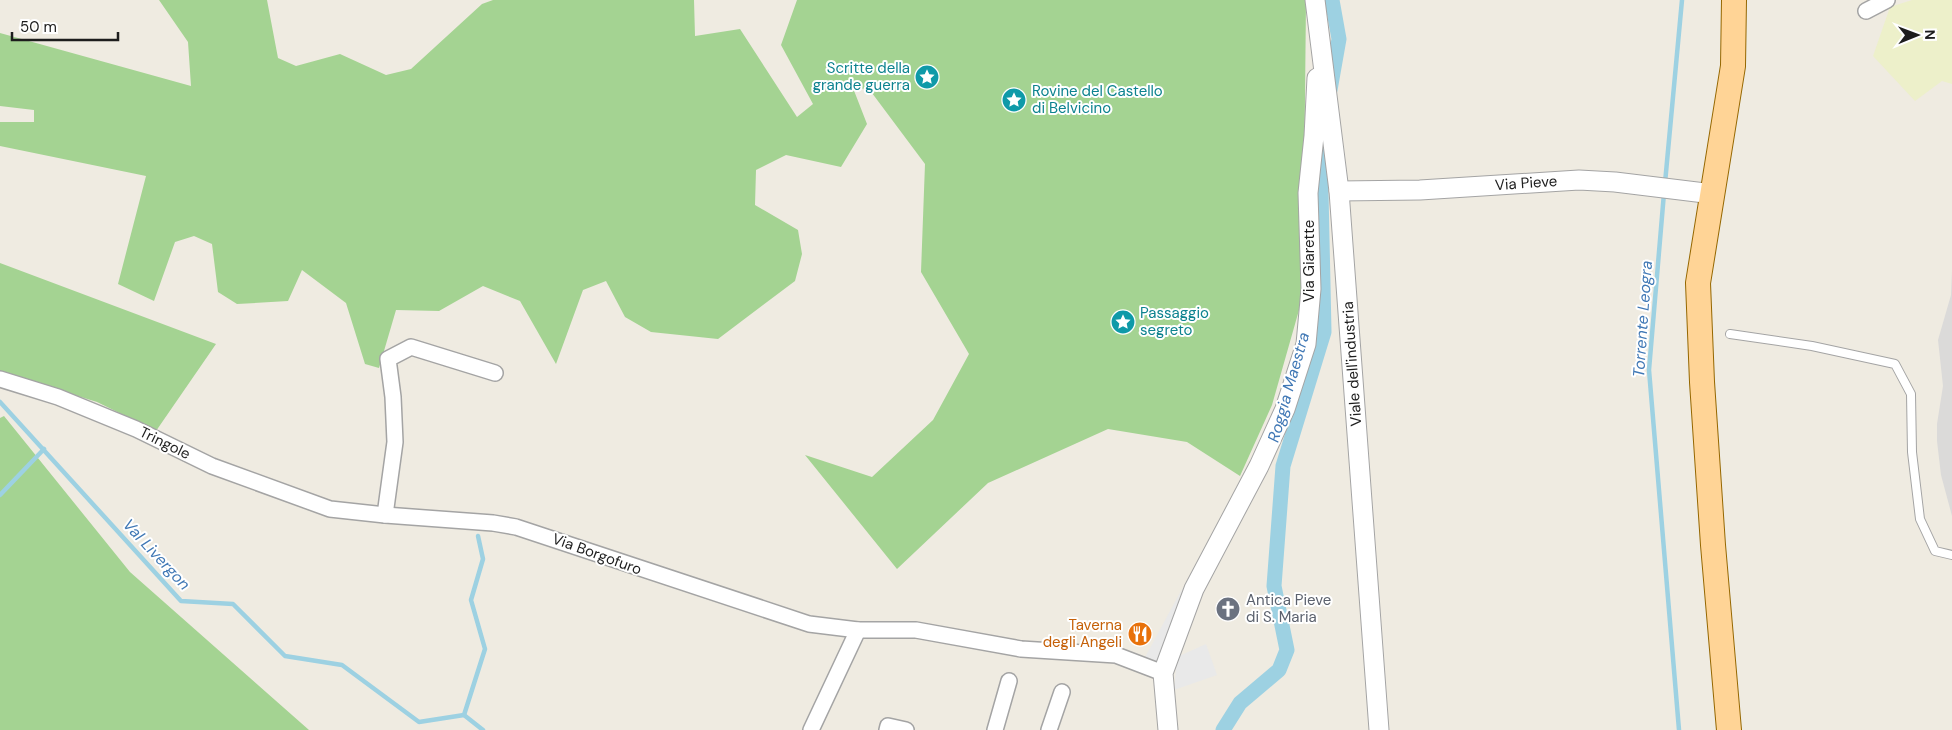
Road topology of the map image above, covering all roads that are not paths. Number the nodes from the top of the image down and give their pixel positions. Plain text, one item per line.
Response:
1 (1315, 0) edge
2 (1734, 0) edge
3 (1887, 0) edge
4 (1866, 11) dead end
5 (1319, 29) junction
6 (1339, 190) junction
7 (1712, 194) junction
8 (1730, 334) dead end
9 (494, 373) dead end
10 (0, 379) edge
11 (330, 509) joint
12 (385, 515) junction
13 (1952, 555) edge
14 (858, 630) junction
15 (1163, 673) junction
16 (1009, 681) dead end
17 (1062, 692) dead end
18 (888, 728) edge
19 (811, 730) edge
20 (906, 730) edge
21 (995, 730) edge
22 (1048, 730) edge
23 (1168, 730) edge
24 (1378, 730) edge
25 (1729, 730) edge

1 - 5 street, Viale dell'industria
2 - 7 main road
3 - 4 street
5 - 6 street, Viale dell'industria
5 - 15 street, Via Giarette
6 - 7 street, Via Pieve
6 - 24 street, Viale dell'industria
7 - 25 main road
8 - 13 lane
9 - 12 street
10 - 11 street, Tringole
11 - 12 street, Via Borgofuro
12 - 14 street, Via Borgofuro
14 - 15 street, Via Borgofuro
14 - 19 street
15 - 23 street
16 - 21 street
17 - 22 street
18 - 20 street

